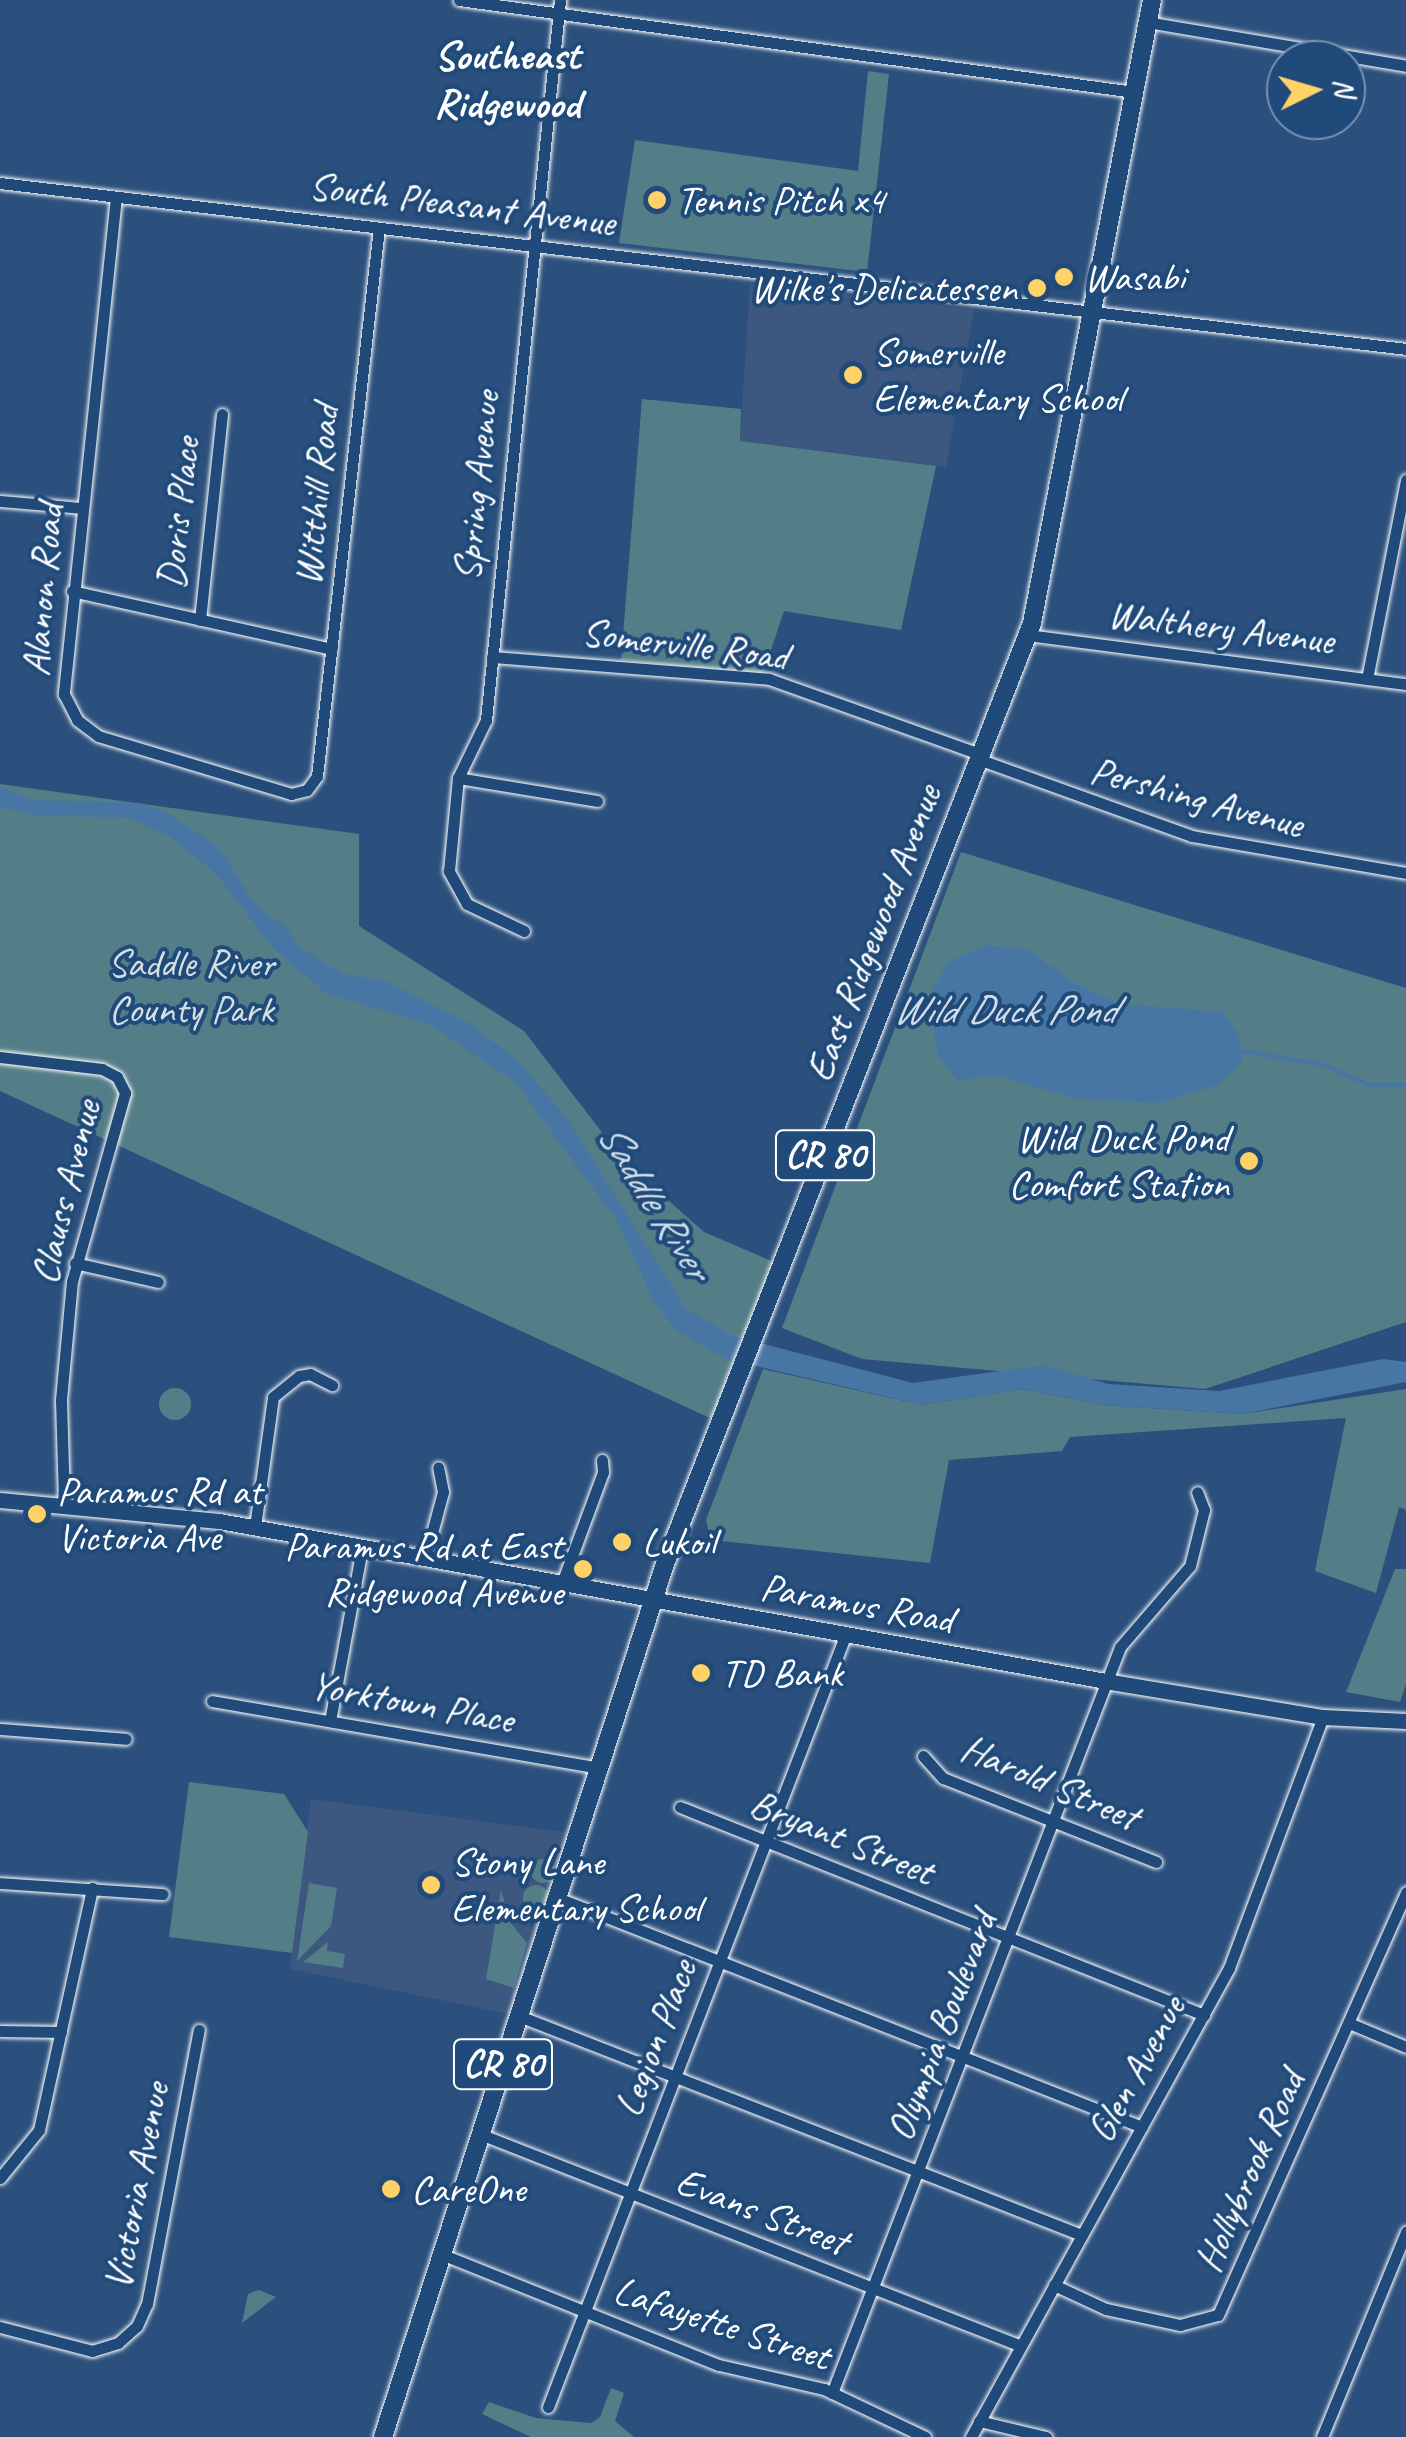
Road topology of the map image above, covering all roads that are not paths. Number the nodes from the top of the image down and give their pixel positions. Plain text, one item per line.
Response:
1 (459, 0) edge
2 (1152, 0) edge
3 (559, 7) edge
4 (1148, 22) junction
5 (1406, 66) edge
6 (1134, 92) junction
7 (0, 183) edge
8 (116, 197) junction
9 (379, 228) junction
10 (530, 245) junction
11 (1094, 313) junction
12 (1406, 349) edge
13 (222, 414) dead end
14 (1406, 480) edge
15 (0, 501) edge
16 (81, 508) junction
17 (72, 591) junction
18 (200, 620) junction
19 (1028, 635) junction
20 (332, 649) junction
21 (492, 656) junction
22 (1368, 679) junction
23 (1406, 684) edge
24 (979, 757) junction
25 (318, 770) joint
26 (458, 778) junction
27 (597, 801) dead end
28 (1406, 873) edge
29 (524, 931) dead end
30 (0, 1057) edge
31 (74, 1264) junction
32 (158, 1282) dead end
33 (332, 1385) dead end
34 (602, 1460) dead end
35 (438, 1468) dead end
36 (1198, 1492) dead end
37 (0, 1500) edge
38 (64, 1504) junction
39 (256, 1528) junction
40 (362, 1549) junction
41 (425, 1559) junction
42 (562, 1582) junction
43 (655, 1598) junction
44 (845, 1636) junction
45 (1111, 1682) junction
46 (212, 1701) dead end
47 (1323, 1717) junction
48 (330, 1721) junction
49 (1406, 1721) edge
50 (0, 1729) edge
51 (126, 1739) dead end
52 (923, 1756) dead end
53 (600, 1768) junction
54 (680, 1807) dead end
55 (1055, 1822) junction
56 (766, 1843) junction
57 (1156, 1862) dead end
58 (0, 1883) edge
59 (92, 1888) junction
60 (1406, 1892) edge
61 (163, 1894) dead end
62 (558, 1898) junction
63 (1009, 1939) junction
64 (720, 1961) junction
65 (1204, 2014) junction
66 (519, 2016) junction
67 (1349, 2024) junction
68 (199, 2030) dead end
69 (0, 2031) edge
70 (61, 2032) junction
71 (1406, 2047) edge
72 (964, 2056) junction
73 (675, 2077) junction
74 (1142, 2126) junction
75 (480, 2134) junction
76 (920, 2172) junction
77 (0, 2178) edge
78 (630, 2195) junction
79 (1406, 2232) edge
80 (1082, 2236) junction
81 (441, 2254) junction
82 (1054, 2285) junction
83 (873, 2290) junction
84 (585, 2311) junction
85 (1, 2330) edge
86 (1020, 2346) junction
87 (832, 2393) junction
88 (548, 2407) dead end
89 (980, 2421) junction
90 (383, 2437) edge
91 (925, 2437) edge
92 (971, 2437) edge
93 (1046, 2437) edge
94 (1322, 2437) edge

1 - 3 street
2 - 4 main road, East Ridgewood Avenue / CR 80
3 - 6 street
3 - 10 street, Spring Avenue
4 - 5 street
4 - 6 main road, East Ridgewood Avenue / CR 80
6 - 11 main road, East Ridgewood Avenue / CR 80
7 - 8 street, South Pleasant Avenue
8 - 9 street, South Pleasant Avenue
8 - 16 street, Alanon Road
9 - 10 street, South Pleasant Avenue
9 - 20 street, Witthill Road
10 - 11 street, South Pleasant Avenue
10 - 21 street, Spring Avenue
11 - 12 street, South Pleasant Avenue
11 - 19 main road, East Ridgewood Avenue / CR 80
13 - 18 street, Doris Place
14 - 22 street
15 - 16 street
16 - 17 street, Alanon Road
17 - 18 street
17 - 25 street, Alanon Road
18 - 20 street
19 - 22 street, Walthery Avenue
19 - 24 main road, East Ridgewood Avenue / CR 80
20 - 25 street, Witthill Road
21 - 24 street, Somerville Road
21 - 26 street, Spring Avenue
22 - 23 street, Walthery Avenue
24 - 28 street, Pershing Avenue
24 - 43 main road, East Ridgewood Avenue / CR 80
26 - 27 street
26 - 29 street, Spring Avenue
30 - 31 street, Clauss Avenue
31 - 32 street
31 - 38 street, Clauss Avenue
33 - 39 street
34 - 42 street
35 - 41 street
36 - 45 street, Olympia Boulevard
37 - 38 main road, Paramus Road
38 - 39 main road, Paramus Road
39 - 40 main road, Paramus Road
40 - 41 main road, Paramus Road
40 - 48 street
41 - 42 main road, Paramus Road
42 - 43 main road, Paramus Road
43 - 44 main road, Paramus Road
43 - 53 main road, East Ridgewood Avenue / CR 80
44 - 45 main road, Paramus Road
44 - 56 street, Legion Place
45 - 47 main road, Paramus Road
45 - 55 street, Olympia Boulevard
46 - 48 street, Yorktown Place
47 - 49 main road, Paramus Road
47 - 65 street, Glen Avenue
48 - 53 street, Yorktown Place
50 - 51 street
52 - 55 street, Harold Street
53 - 62 main road, East Ridgewood Avenue / CR 80
54 - 56 street, Bryant Street
55 - 57 street, Harold Street
55 - 63 street, Olympia Boulevard
56 - 63 street, Bryant Street
56 - 64 street, Legion Place
58 - 59 street
59 - 61 street
59 - 70 street
60 - 67 street, Hollybrook Road
62 - 64 street
62 - 66 main road, East Ridgewood Avenue / CR 80
63 - 65 street, Bryant Street
63 - 72 street, Olympia Boulevard
64 - 72 street
64 - 73 street, Legion Place
65 - 74 street, Glen Avenue
66 - 73 street
66 - 75 main road, East Ridgewood Avenue / CR 80
67 - 71 street
67 - 82 street, Hollybrook Road
68 - 85 street, Victoria Avenue
69 - 70 street
70 - 77 street
72 - 74 street
72 - 76 street, Olympia Boulevard
73 - 76 street
73 - 78 street, Legion Place
74 - 80 street, Glen Avenue
75 - 78 street, Evans Street
75 - 81 main road, East Ridgewood Avenue / CR 80
76 - 80 street
76 - 83 street, Olympia Boulevard
78 - 83 street, Evans Street
78 - 84 street, Legion Place
79 - 94 street
80 - 82 street, Glen Avenue
81 - 84 street, Lafayette Street
81 - 90 main road, East Ridgewood Avenue / CR 80
82 - 86 street, Glen Avenue
83 - 86 street, Evans Street
83 - 87 street, Olympia Boulevard
84 - 87 street, Lafayette Street
84 - 88 street, Legion Place
86 - 89 street, Glen Avenue
87 - 91 street, Lafayette Street
89 - 92 street, Glen Avenue
89 - 93 street

